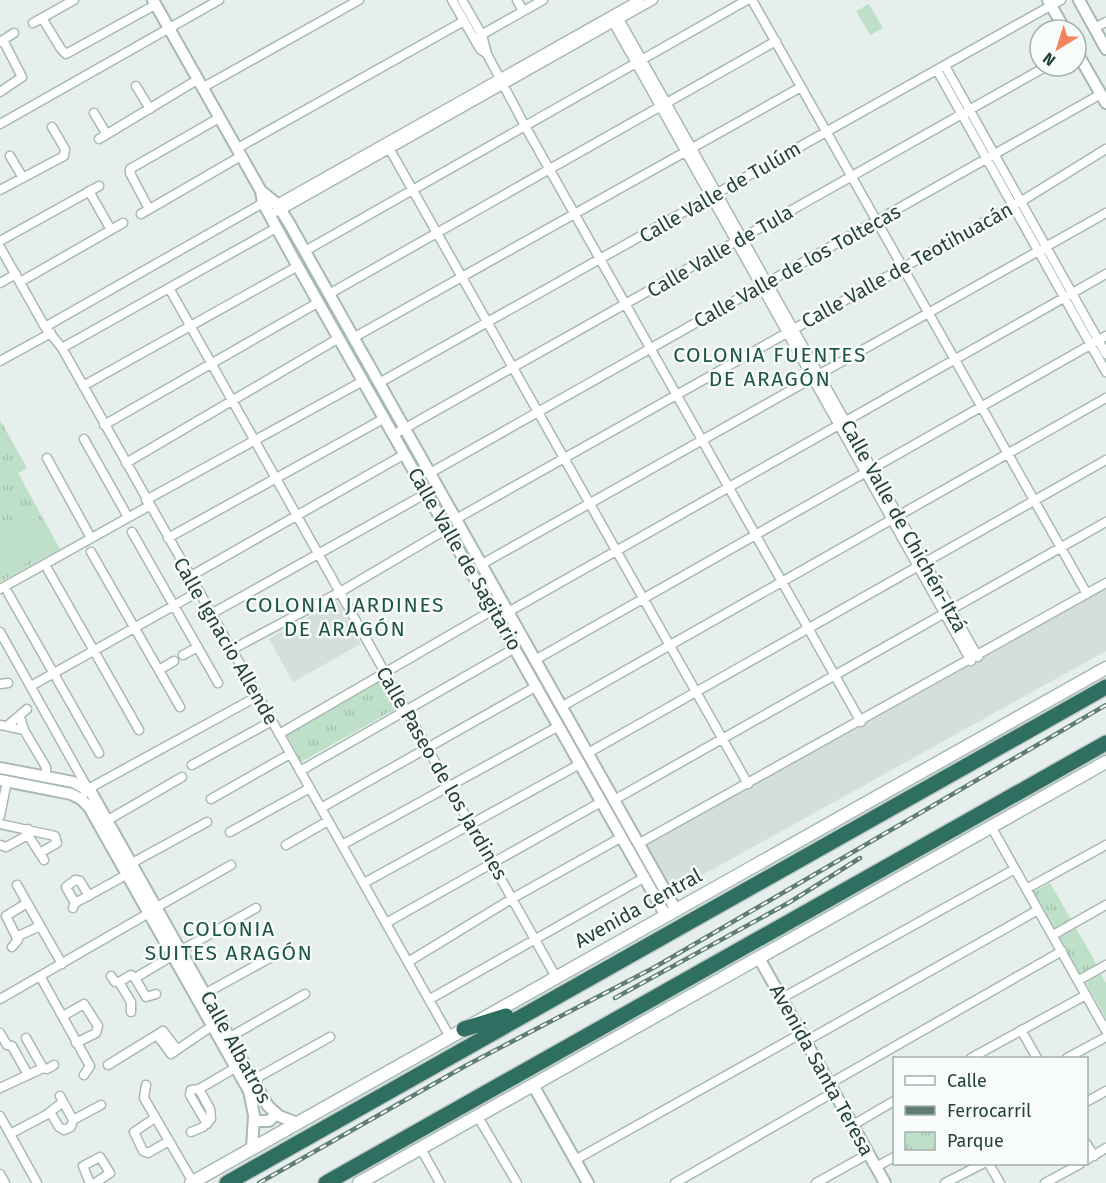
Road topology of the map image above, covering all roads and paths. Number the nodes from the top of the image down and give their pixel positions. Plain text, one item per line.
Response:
1 (74, 0) edge
2 (219, 0) edge
3 (358, 0) edge
4 (452, 0) edge
5 (462, 0) edge
6 (516, 0) edge
7 (543, 0) edge
8 (639, 0) edge
9 (653, 0) edge
10 (747, 0) edge
11 (752, 0) edge
12 (1080, 0) edge
13 (154, 2) edge
14 (1053, 2) edge
15 (523, 11) junction
16 (42, 18) junction
17 (1060, 18) edge
18 (464, 21) junction
19 (616, 21) junction
20 (1106, 22) edge
21 (33, 23) dead end
22 (1094, 28) junction
23 (168, 29) junction
24 (14, 33) dead end
25 (478, 37) junction
26 (2, 41) edge
27 (776, 41) junction
28 (1106, 49) edge
29 (638, 61) junction
30 (941, 68) junction
31 (1088, 72) edge
32 (1028, 77) edge
33 (501, 82) junction
34 (199, 84) junction
35 (136, 86) dead end
36 (801, 87) junction
37 (0, 92) edge
38 (1103, 98) edge
39 (663, 106) junction
40 (150, 109) junction
41 (94, 112) dead end
42 (965, 112) junction
43 (219, 117) junction
44 (0, 123) edge
45 (525, 126) junction
46 (52, 127) dead end
47 (826, 131) junction
48 (106, 133) junction
49 (99, 139) dead end
50 (389, 148) junction
51 (1106, 149) edge
52 (688, 150) junction
53 (239, 152) junction
54 (10, 156) dead end
55 (991, 157) junction
56 (550, 170) junction
57 (852, 177) junction
58 (23, 178) junction
59 (99, 186) dead end
60 (0, 190) edge
61 (411, 190) junction
62 (89, 191) junction
63 (261, 191) junction
64 (714, 195) junction
65 (263, 203) junction
66 (1017, 203) junction
67 (279, 207) junction
68 (149, 209) junction
69 (1106, 213) edge
70 (141, 214) dead end
71 (269, 214) junction
72 (574, 214) junction
73 (878, 221) junction
74 (123, 223) dead end
75 (276, 228) junction
76 (111, 230) junction
77 (436, 232) junction
78 (739, 240) junction
79 (0, 241) edge
80 (0, 247) edge
81 (1042, 249) junction
82 (305, 251) junction
83 (600, 261) junction
84 (298, 266) junction
85 (903, 267) junction
86 (1106, 274) edge
87 (461, 277) junction
88 (18, 278) junction
89 (0, 283) edge
90 (764, 285) junction
91 (169, 288) junction
92 (329, 294) junction
93 (1069, 296) junction
94 (319, 302) junction
95 (626, 304) junction
96 (929, 313) junction
97 (488, 324) junction
98 (190, 326) junction
99 (48, 330) junction
100 (790, 331) junction
101 (339, 338) junction
102 (353, 338) junction
103 (1098, 340) edge
104 (62, 348) junction
105 (651, 349) junction
106 (1106, 354) edge
107 (955, 360) junction
108 (0, 361) edge
109 (211, 363) junction
110 (512, 369) junction
111 (1106, 372) edge
112 (816, 377) junction
113 (363, 381) junction
114 (379, 383) junction
115 (83, 386) junction
116 (677, 395) junction
117 (1106, 398) edge
118 (233, 402) junction
119 (981, 407) junction
120 (538, 413) junction
121 (383, 419) junction
122 (104, 425) junction
123 (843, 425) junction
124 (405, 429) junction
125 (393, 435) junction
126 (84, 439) dead end
127 (254, 440) junction
128 (702, 440) junction
129 (1008, 452) junction
130 (405, 454) junction
131 (47, 458) dead end
132 (564, 459) junction
133 (1106, 459) edge
134 (126, 463) junction
135 (869, 472) junction
136 (430, 473) junction
137 (276, 478) junction
138 (729, 488) junction
139 (427, 493) junction
140 (1035, 500) junction
141 (148, 503) junction
142 (589, 504) junction
143 (297, 516) junction
144 (128, 517) junction
145 (456, 519) junction
146 (896, 519) junction
147 (1106, 522) edge
148 (447, 529) junction
149 (132, 532) dead end
150 (755, 534) junction
151 (91, 538) junction
152 (168, 538) junction
153 (1060, 547) junction
154 (616, 550) junction
155 (91, 552) dead end
156 (318, 554) junction
157 (482, 564) junction
158 (921, 565) junction
159 (48, 570) dead end
160 (189, 577) junction
161 (782, 581) junction
162 (1106, 583) edge
163 (4, 591) edge
164 (198, 592) junction
165 (340, 592) junction
166 (1087, 594) junction
167 (642, 598) junction
168 (175, 606) junction
169 (493, 610) junction
170 (508, 612) junction
171 (947, 612) junction
172 (211, 614) junction
173 (808, 627) junction
174 (135, 628) junction
175 (0, 632) edge
176 (669, 645) junction
177 (198, 647) junction
178 (515, 648) junction
179 (94, 650) junction
180 (231, 650) junction
181 (183, 655) dead end
182 (975, 659) junction
183 (535, 660) junction
184 (174, 661) dead end
185 (1106, 668) edge
186 (159, 670) junction
187 (54, 672) junction
188 (385, 674) junction
189 (835, 675) junction
190 (1106, 678) edge
191 (218, 683) dead end
192 (31, 686) junction
193 (537, 686) junction
194 (1106, 687) edge
195 (695, 693) junction
196 (258, 696) junction
197 (180, 707) dead end
198 (561, 707) junction
199 (27, 709) dead end
200 (407, 711) junction
201 (1059, 714) junction
202 (20, 717) junction
203 (272, 721) junction
204 (861, 722) junction
205 (3, 726) edge
206 (559, 726) junction
207 (24, 730) junction
208 (139, 730) dead end
209 (279, 734) junction
210 (722, 740) junction
211 (1106, 743) edge
212 (429, 748) junction
213 (99, 753) dead end
214 (588, 753) junction
215 (290, 754) junction
216 (1106, 762) edge
217 (580, 764) junction
218 (192, 765) dead end
219 (0, 768) edge
220 (300, 771) junction
221 (46, 777) junction
222 (182, 777) dead end
223 (4, 781) edge
224 (748, 784) junction
225 (450, 786) junction
226 (310, 788) junction
227 (85, 794) junction
228 (211, 799) dead end
229 (614, 800) junction
230 (601, 802) junction
231 (321, 808) junction
232 (0, 816) edge
233 (108, 820) junction
234 (328, 821) junction
235 (207, 822) dead end
236 (0, 824) edge
237 (471, 824) junction
238 (992, 828) junction
239 (28, 832) junction
240 (230, 832) dead end
241 (622, 837) junction
242 (638, 844) junction
243 (0, 845) edge
244 (286, 845) dead end
245 (342, 845) junction
246 (1106, 845) edge
247 (493, 861) junction
248 (132, 863) junction
249 (231, 865) dead end
250 (1015, 869) junction
251 (128, 874) junction
252 (645, 877) junction
253 (364, 883) junction
254 (17, 885) dead end
255 (1026, 889) junction
256 (89, 896) junction
257 (513, 898) junction
258 (27, 903) junction
259 (1106, 905) edge
260 (256, 908) dead end
261 (153, 910) junction
262 (1038, 910) junction
263 (671, 913) junction
264 (386, 922) junction
265 (40, 926) junction
266 (1053, 935) junction
267 (16, 937) junction
268 (534, 938) junction
269 (12, 947) dead end
270 (1062, 951) junction
271 (279, 952) dead end
272 (177, 953) junction
273 (759, 958) junction
274 (408, 962) junction
275 (62, 964) junction
276 (1106, 965) edge
277 (111, 975) dead end
278 (40, 976) junction
279 (556, 977) junction
280 (135, 978) junction
281 (1079, 980) junction
282 (119, 982) junction
283 (206, 993) junction
284 (156, 994) dead end
285 (305, 994) dead end
286 (145, 995) junction
287 (1086, 995) junction
288 (782, 998) junction
289 (0, 999) edge
290 (430, 999) junction
291 (552, 1000) junction
292 (131, 1002) junction
293 (131, 1012) dead end
294 (63, 1016) junction
295 (1105, 1025) edge
296 (212, 1026) junction
297 (464, 1029) junction
298 (1021, 1030) junction
299 (0, 1033) edge
300 (230, 1037) junction
301 (330, 1037) dead end
302 (450, 1037) junction
303 (804, 1037) junction
304 (1106, 1037) edge
305 (76, 1043) junction
306 (12, 1046) junction
307 (974, 1057) edge
308 (1036, 1057) edge
309 (1071, 1057) edge
310 (54, 1065) dead end
311 (108, 1065) dead end
312 (43, 1068) junction
313 (236, 1068) junction
314 (27, 1073) junction
315 (84, 1075) dead end
316 (254, 1080) junction
317 (146, 1085) dead end
318 (533, 1085) junction
319 (0, 1088) edge
320 (832, 1088) junction
321 (1106, 1091) edge
322 (1088, 1101) edge
323 (893, 1102) edge
324 (101, 1105) dead end
325 (50, 1112) junction
326 (276, 1114) junction
327 (0, 1116) edge
328 (478, 1117) junction
329 (155, 1118) junction
330 (73, 1120) junction
331 (254, 1121) junction
332 (297, 1123) junction
333 (853, 1125) junction
334 (191, 1132) dead end
335 (10, 1134) junction
336 (169, 1141) junction
337 (1106, 1148) edge
338 (252, 1149) junction
339 (421, 1149) junction
340 (868, 1154) junction
341 (893, 1158) edge
342 (1090, 1158) edge
343 (575, 1160) junction
344 (980, 1165) edge
345 (990, 1165) edge
346 (1078, 1165) edge
347 (876, 1167) junction
348 (0, 1174) edge
349 (192, 1182) edge
350 (5, 1183) edge
351 (37, 1183) edge
352 (227, 1183) edge
353 (326, 1183) edge
354 (359, 1183) edge
355 (440, 1183) edge
356 (517, 1183) edge
357 (588, 1183) edge
358 (675, 1183) edge
359 (816, 1183) edge
360 (885, 1183) edge
361 (945, 1183) edge
362 (1000, 1183) edge
363 (1046, 1183) edge

1 - 16 street
2 - 23 street
3 - 34 street
4 - 18 street
5 - 25 street
6 - 15 street
7 - 15 street
8 - 33 street
9 - 19 street
10 - 29 street
11 - 27 street
12 - 22 street
13 - 16 street
13 - 23 street
14 - 17 street
14 - 30 street, Calle Valle de Tulúm
15 - 25 street
16 - 21 street
18 - 25 street
18 - 53 street
19 - 29 street, Calle Valle de Chichén-Itzá
19 - 33 street
20 - 22 street
22 - 28 street
23 - 34 street
23 - 44 street
24 - 26 street
25 - 33 street
26 - 37 street
27 - 36 street
27 - 39 street
29 - 39 street, Calle Valle de Chichén-Itzá
29 - 45 street
30 - 42 street
30 - 47 street, Calle Valle de Tulúm
31 - 38 street
32 - 42 street, Calle Valle de Tula
33 - 45 street
33 - 50 street
33 - 67 street
34 - 40 street
34 - 43 street
35 - 40 street
36 - 47 street
36 - 52 street
38 - 55 street, Calle Valle de los Toltecas
39 - 52 street, Calle Valle de Chichén-Itzá
39 - 56 street
40 - 48 street
41 - 48 street
42 - 55 street
42 - 57 street, Calle Valle de Tula
43 - 53 street
43 - 68 street
45 - 56 street
45 - 61 street
46 - 58 street
47 - 57 street
47 - 64 street, Calle Valle de Tulúm
48 - 49 street
50 - 61 street
50 - 67 street
51 - 66 street, Calle Valle de Teotihuacán
52 - 64 street, Calle Valle de Chichén-Itzá
52 - 72 street
53 - 63 street
53 - 68 street
54 - 58 street
55 - 66 street
55 - 73 street, Calle Valle de los Toltecas
56 - 72 street
56 - 77 street
57 - 73 street
57 - 78 street, Calle Valle de Tula
58 - 60 street
59 - 62 street
61 - 77 street
61 - 82 street
62 - 76 street
62 - 79 street
63 - 65 street, Calle Valle de Sagitario
63 - 67 street
64 - 78 street, Calle Valle de Chichén-Itzá
64 - 83 street, Calle Valle de Tulúm
65 - 67 street
65 - 71 street, Calle Valle de Sagitario
65 - 99 street
66 - 81 street
66 - 85 street, Calle Valle de Teotihuacán
67 - 71 street
67 - 82 street, Calle Valle de Sagitario
68 - 70 street
69 - 81 street
71 - 75 street, Calle Valle de Sagitario
72 - 83 street
72 - 87 street
73 - 85 street
73 - 90 street, Calle Valle de los Toltecas
74 - 76 street
75 - 84 street, Calle Valle de Sagitario
75 - 91 street
76 - 88 street
77 - 87 street
77 - 92 street
78 - 90 street, Calle Valle de Chichén-Itzá
78 - 95 street, Calle Valle de Tula
80 - 88 street, Calle Ignacio Allende
81 - 93 street
81 - 96 street
82 - 92 street, Calle Valle de Sagitario
83 - 95 street
83 - 97 street, Calle Valle de Tulúm
84 - 94 street, Calle Valle de Sagitario
84 - 98 street
85 - 96 street
85 - 100 street, Calle Valle de Teotihuacán
86 - 93 street
87 - 97 street
87 - 102 street
88 - 89 street
88 - 99 street, Calle Ignacio Allende
90 - 100 street, Calle Valle de Chichén-Itzá
90 - 105 street, Calle Valle de los Toltecas
91 - 98 street, Calle Paseo de los Jardines
91 - 104 street
92 - 102 street, Calle Valle de Sagitario
93 - 103 street
93 - 107 street
94 - 101 street, Calle Valle de Sagitario
94 - 109 street
95 - 105 street
95 - 110 street, Calle Valle de Tula
96 - 107 street
96 - 112 street
97 - 110 street
97 - 114 street, Calle Valle de Tulúm
98 - 109 street, Calle Paseo de los Jardines
98 - 115 street
99 - 104 street, Calle Ignacio Allende
99 - 108 street
100 - 112 street, Calle Valle de Chichén-Itzá
100 - 116 street, Calle Valle de Teotihuacán
101 - 113 street, Calle Valle de Sagitario
101 - 118 street
102 - 114 street, Calle Valle de Sagitario
103 - 106 street
103 - 111 street
103 - 119 street
104 - 115 street, Calle Ignacio Allende
105 - 116 street
105 - 120 street, Calle Valle de los Toltecas
107 - 119 street
107 - 123 street
109 - 118 street, Calle Paseo de los Jardines
109 - 122 street
110 - 120 street
110 - 124 street, Calle Valle de Tula
112 - 123 street, Calle Valle de Chichén-Itzá
112 - 128 street
113 - 121 street, Calle Valle de Sagitario
113 - 127 street
114 - 124 street, Calle Valle de Sagitario
115 - 122 street, Calle Ignacio Allende
116 - 128 street
116 - 132 street, Calle Valle de Teotihuacán
117 - 129 street
118 - 127 street, Calle Paseo de los Jardines
118 - 134 street
119 - 129 street
119 - 135 street
120 - 132 street
120 - 136 street, Calle Valle de los Toltecas
121 - 125 street, Calle Valle de Sagitario
121 - 137 street
122 - 134 street, Calle Ignacio Allende
123 - 135 street, Calle Valle de Chichén-Itzá
123 - 138 street
124 - 125 street, Calle Valle de Tula
124 - 136 street, Calle Valle de Sagitario
125 - 130 street, Calle Valle de Sagitario
126 - 144 street
127 - 137 street, Calle Paseo de los Jardines
127 - 141 street
128 - 138 street
128 - 142 street
129 - 140 street
129 - 146 street
130 - 139 street, Calle Valle de Sagitario
130 - 143 street
131 - 151 street
132 - 142 street
132 - 145 street, Calle Valle de Teotihuacán
133 - 140 street
134 - 141 street, Calle Ignacio Allende
135 - 146 street, Calle Valle de Chichén-Itzá
135 - 150 street
136 - 145 street, Calle Valle de Sagitario
137 - 143 street, Calle Paseo de los Jardines
137 - 152 street
138 - 150 street
138 - 154 street
139 - 148 street, Calle Valle de Sagitario
139 - 156 street
140 - 153 street
140 - 158 street
141 - 144 street
141 - 152 street, Calle Ignacio Allende
142 - 154 street
142 - 157 street
143 - 156 street, Calle Paseo de los Jardines
143 - 160 street
144 - 151 street
145 - 157 street, Calle Valle de Sagitario
146 - 158 street, Calle Valle de Chichén-Itzá
146 - 161 street
147 - 153 street
148 - 165 street
148 - 169 street, Calle Valle de Sagitario
149 - 168 street
150 - 161 street
150 - 167 street
151 - 163 street
152 - 160 street, Calle Ignacio Allende
153 - 166 street
153 - 171 street
154 - 167 street
154 - 170 street
155 - 174 street
156 - 165 street, Calle Paseo de los Jardines
156 - 172 street
157 - 170 street, Calle Valle de Sagitario
158 - 171 street, Calle Valle de Chichén-Itzá
158 - 173 street
159 - 179 street
160 - 164 street, Calle Ignacio Allende
161 - 173 street
161 - 176 street
162 - 166 street
163 - 187 street
164 - 168 street
164 - 172 street, Calle Ignacio Allende
165 - 180 street
165 - 188 street, Calle Paseo de los Jardines
166 - 182 street
167 - 176 street
167 - 183 street
168 - 174 street
168 - 177 street
169 - 178 street, Calle Valle de Sagitario
169 - 188 street
170 - 183 street, Calle Valle de Sagitario
171 - 182 street, Calle Valle de Chichén-Itzá
171 - 189 street
172 - 180 street, Calle Ignacio Allende
173 - 189 street
173 - 195 street
174 - 179 street
174 - 186 street
175 - 192 street
176 - 195 street
176 - 198 street
177 - 181 street
177 - 191 street
178 - 193 street, Calle Valle de Sagitario
178 - 200 street
179 - 187 street
179 - 208 street
180 - 196 street, Calle Ignacio Allende
182 - 204 street
183 - 198 street, Calle Valle de Sagitario
184 - 186 street
185 - 263 main road, Avenida Central
186 - 197 street
187 - 192 street
187 - 213 street
188 - 200 street, Calle Paseo de los Jardines
188 - 209 street
189 - 204 street
189 - 210 street
190 - 201 highway
192 - 227 street
193 - 206 street, Calle Valle de Sagitario
193 - 212 street
194 - 201 highway, Avenida Central
195 - 210 street
195 - 214 street
196 - 203 street, Calle Ignacio Allende
196 - 227 street
198 - 214 street, Calle Valle de Sagitario
199 - 202 street
200 - 212 street, Calle Paseo de los Jardines
200 - 220 street
201 - 291 highway, Avenida Central
202 - 205 street
202 - 207 street
203 - 209 street, Calle Ignacio Allende
203 - 218 street
204 - 224 street
205 - 207 street
206 - 217 street, Calle Valle de Sagitario
206 - 225 street
207 - 221 street
209 - 215 street, Calle Ignacio Allende
210 - 224 street
210 - 229 street
211 - 353 highway
212 - 225 street, Calle Paseo de los Jardines
212 - 231 street
214 - 229 street, Calle Valle de Sagitario
215 - 220 street, Calle Ignacio Allende
215 - 228 street
216 - 238 main road
217 - 230 street, Calle Valle de Sagitario
217 - 237 street
219 - 221 street
220 - 226 street, Calle Ignacio Allende
221 - 227 street
222 - 233 street
223 - 227 street
223 - 232 street
224 - 242 street
225 - 237 street, Calle Paseo de los Jardines
225 - 245 street
226 - 231 street, Calle Ignacio Allende
226 - 240 street
227 - 233 street, Calle Albatros
227 - 251 street, Calle Albatros
229 - 242 street, Calle Valle de Sagitario
230 - 241 street, Calle Valle de Sagitario
230 - 247 street
231 - 234 street, Calle Ignacio Allende
233 - 248 street, Calle Albatros
234 - 244 street
234 - 245 street, Calle Ignacio Allende
235 - 248 street
236 - 239 street
237 - 247 street, Calle Paseo de los Jardines
237 - 253 street
238 - 250 street
238 - 273 main road
239 - 239 street
239 - 243 street
241 - 252 street, Calle Valle de Sagitario
241 - 257 street
242 - 263 street, Calle Valle de Sagitario
245 - 253 street, Calle Ignacio Allende
246 - 255 street
247 - 257 street, Calle Paseo de los Jardines
247 - 264 street
248 - 261 street, Calle Albatros
249 - 261 street
250 - 255 street
250 - 288 street
251 - 256 street
251 - 261 street, Calle Albatros
252 - 263 street, Calle Valle de Sagitario
252 - 268 street
253 - 264 street, Calle Ignacio Allende
254 - 258 street
255 - 262 street
256 - 256 street
257 - 268 street, Calle Paseo de los Jardines
257 - 274 street
258 - 265 street
258 - 267 street
259 - 266 street
260 - 272 street
261 - 272 street, Calle Albatros
261 - 275 street
262 - 266 street
262 - 303 street
263 - 279 main road, Avenida Central
264 - 274 street, Calle Ignacio Allende
265 - 267 street
265 - 275 street
266 - 270 street
267 - 269 street
268 - 279 street, Calle Paseo de los Jardines
268 - 290 street
270 - 281 street
270 - 320 street
271 - 283 street
272 - 280 street
272 - 283 street, Calle Albatros
272 - 296 street, Calle Albatros
273 - 288 street, Avenida Santa Teresa
273 - 318 main road
274 - 290 street, Calle Ignacio Allende
275 - 278 street
276 - 281 street
277 - 282 street
278 - 289 street
278 - 294 street
279 - 297 main road, Avenida Central
280 - 282 street
280 - 286 street
281 - 287 street
282 - 292 street
283 - 300 street, Calle Albatros
284 - 286 street
285 - 300 street
286 - 292 street
287 - 295 street
287 - 298 street
288 - 303 street, Avenida Santa Teresa
290 - 302 street, Calle Ignacio Allende
291 - 297 highway
291 - 352 highway, Avenida Central
292 - 293 street
294 - 305 street
294 - 305 street
296 - 311 street
296 - 313 street, Calle Albatros
297 - 302 main road, Avenida Central
298 - 307 street
298 - 308 street
299 - 306 street
300 - 316 street, Calle Albatros
301 - 316 street
302 - 332 main road, Avenida Central
303 - 320 street, Avenida Santa Teresa
303 - 343 street
304 - 309 street
305 - 315 street
306 - 312 street
306 - 314 street
310 - 312 street
312 - 314 street
313 - 331 street, Calle Albatros
313 - 334 street
314 - 319 street
316 - 326 street, Calle Albatros
317 - 329 street
318 - 328 main road
318 - 343 street
320 - 333 street, Avenida Santa Teresa
320 - 358 street
321 - 322 street
323 - 333 street
324 - 330 street
325 - 330 street
325 - 330 street
325 - 335 street
326 - 331 street
326 - 332 street, Calle Albatros
327 - 335 street
328 - 339 main road
328 - 356 street
329 - 336 street
329 - 336 street
331 - 338 street, Calle Albatros
332 - 338 main road, Avenida Central
333 - 340 street, Avenida Santa Teresa
335 - 351 street
336 - 349 street
337 - 342 street
338 - 349 main road, Avenida Central
339 - 354 main road
339 - 355 street
340 - 347 street, Avenida Santa Teresa
340 - 359 street
341 - 347 street
343 - 357 street
344 - 361 street
345 - 362 street
346 - 363 street
347 - 360 street, Avenida Santa Teresa
348 - 350 street

